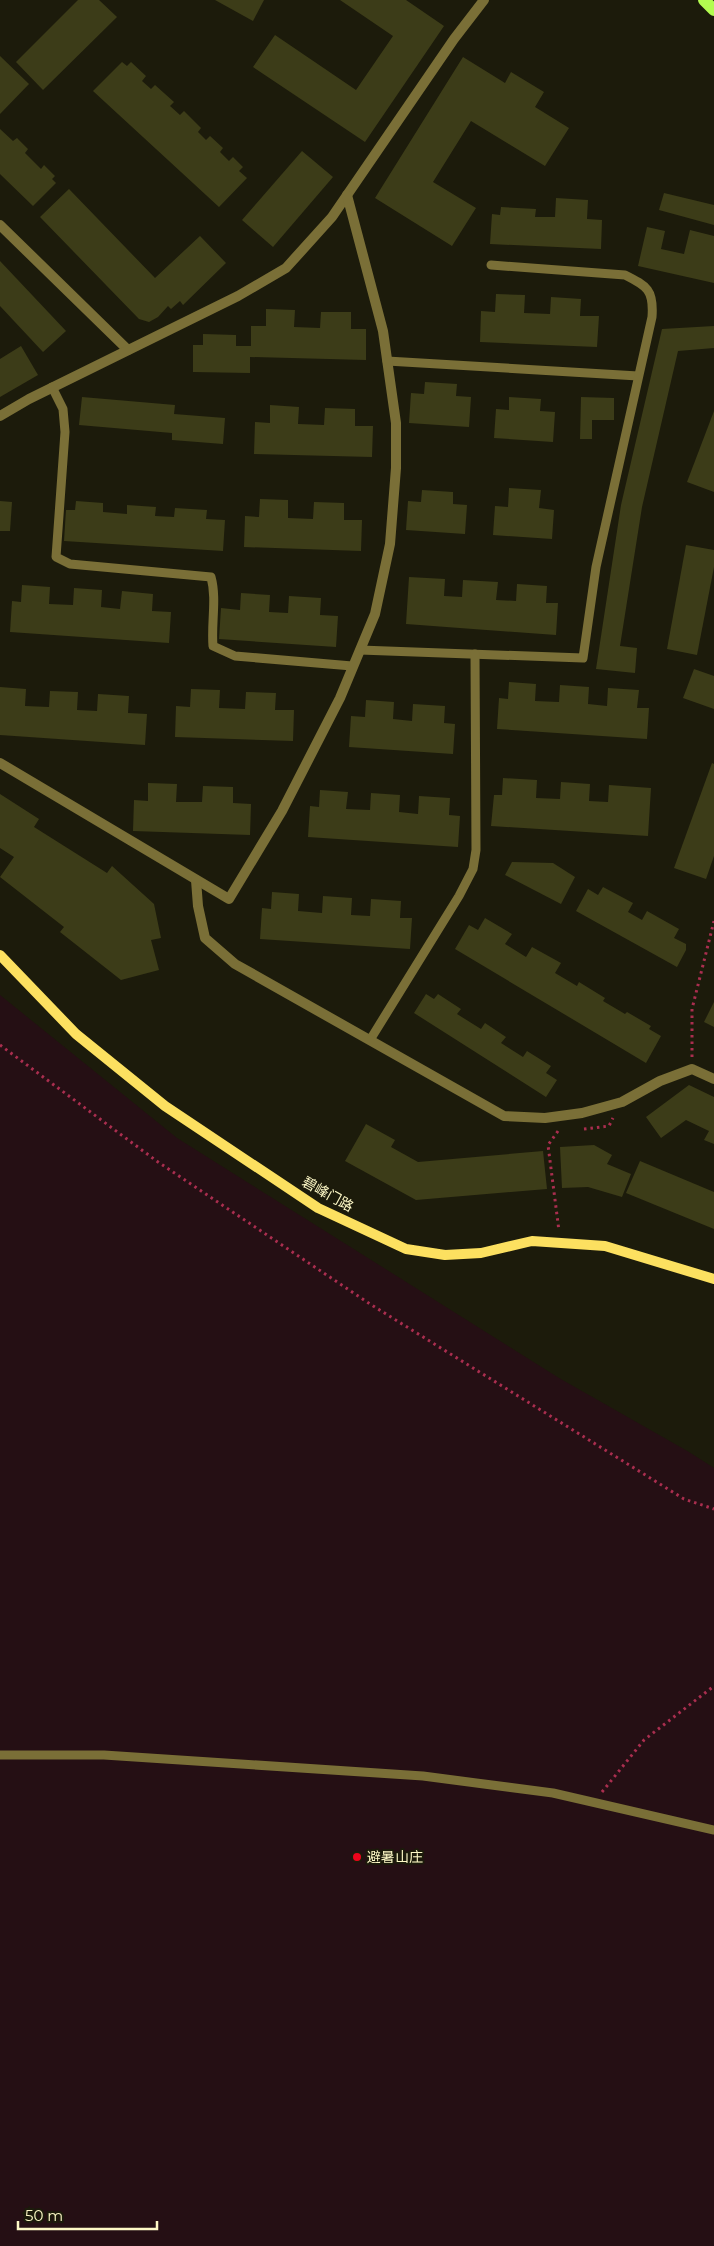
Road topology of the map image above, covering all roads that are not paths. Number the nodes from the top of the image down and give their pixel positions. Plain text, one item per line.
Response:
1 (484, 0) edge
2 (704, 0) edge
3 (714, 10) edge
4 (347, 195) junction
5 (0, 226) edge
6 (491, 265) dead end
7 (128, 350) junction
8 (387, 361) junction
9 (638, 376) junction
10 (52, 387) junction
11 (0, 416) edge
12 (360, 650) junction
13 (476, 654) junction
14 (352, 666) junction
15 (0, 763) edge
16 (196, 880) junction
17 (0, 954) edge
18 (370, 1040) junction
19 (714, 1080) edge
20 (714, 1279) edge
21 (0, 1755) edge
22 (714, 1830) edge

1 - 4 street
2 - 3 main road
4 - 7 street
4 - 8 street
5 - 7 street
6 - 9 lane
7 - 10 street
8 - 9 lane
8 - 12 street
9 - 13 lane
10 - 11 street
10 - 14 lane
12 - 13 lane
12 - 14 street
13 - 18 lane
14 - 16 street
15 - 16 street
16 - 18 street
17 - 20 street, 碧峰门路
18 - 19 street
21 - 22 lane

